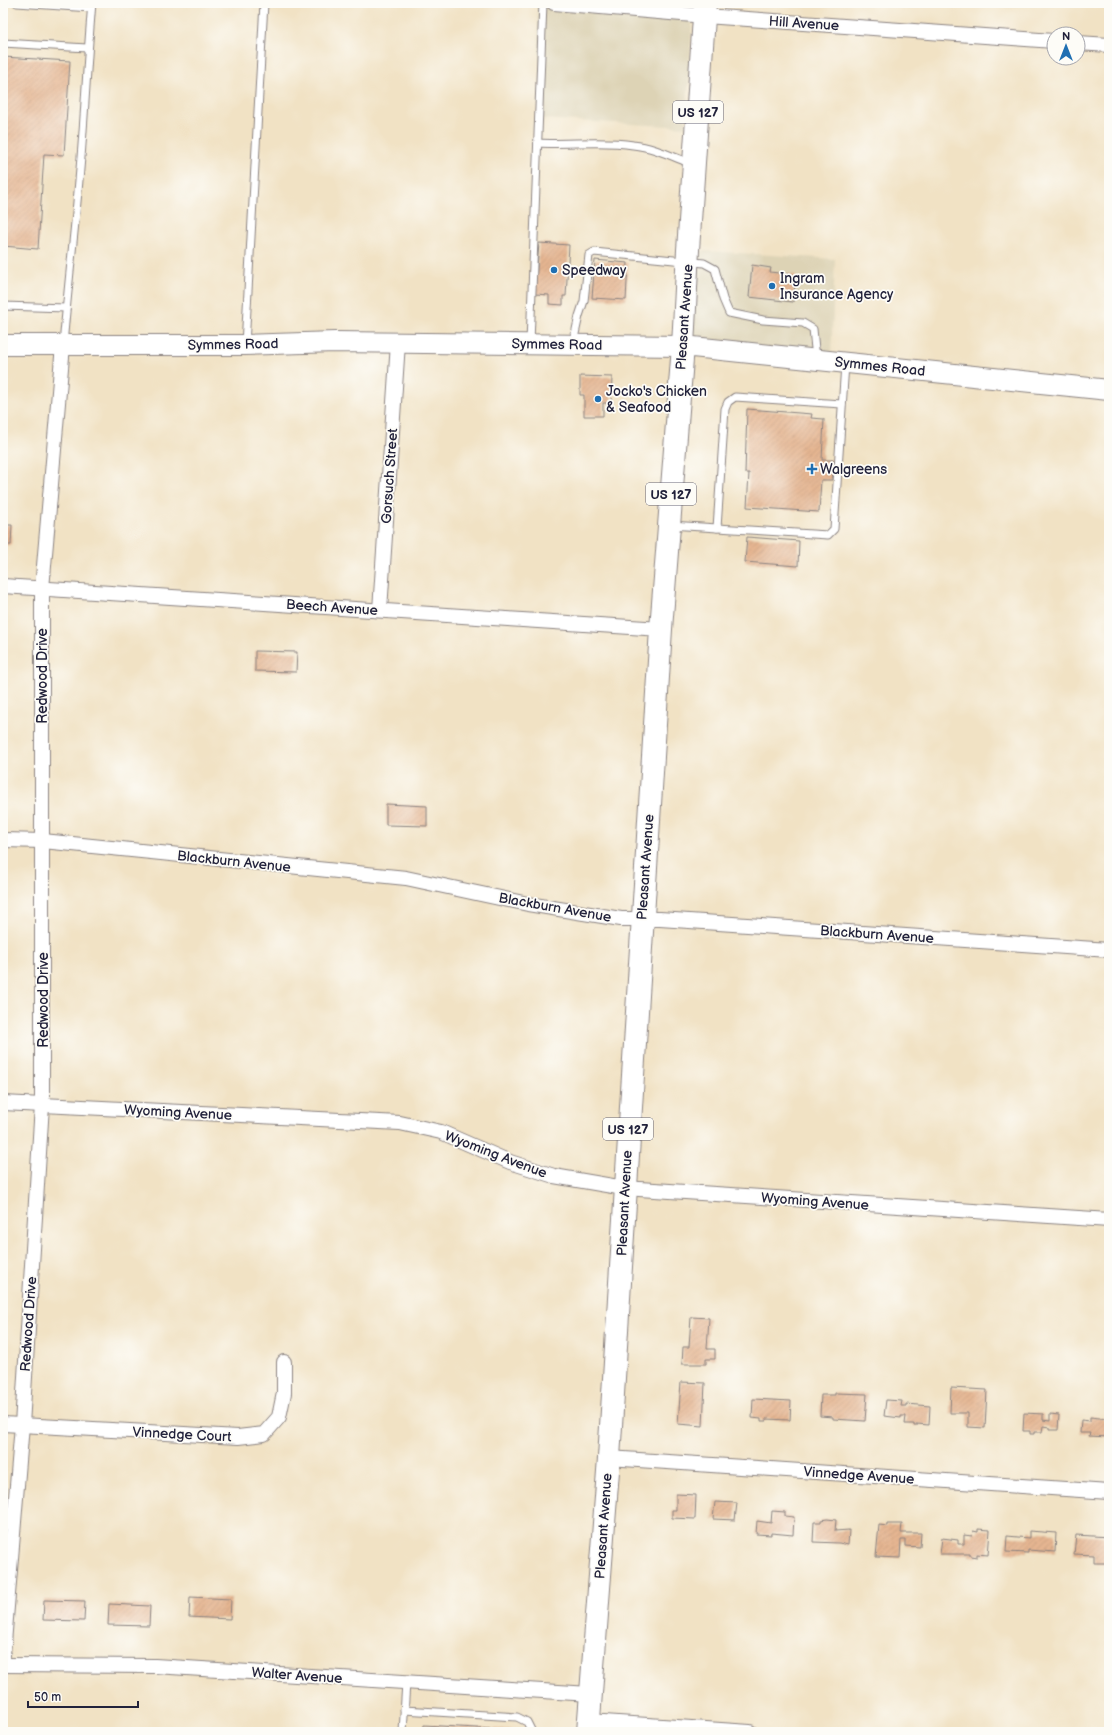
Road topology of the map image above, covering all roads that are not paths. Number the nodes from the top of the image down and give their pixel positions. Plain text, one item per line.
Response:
1 (17, 3) edge
2 (264, 3) edge
3 (543, 3) edge
4 (554, 3) edge
5 (91, 6) edge
6 (705, 10) edge
7 (1046, 40) edge
8 (3, 43) edge
9 (1086, 44) edge
10 (1109, 45) edge
11 (87, 48) junction
12 (538, 144) junction
13 (694, 166) junction
14 (687, 262) junction
15 (3, 306) edge
16 (66, 308) junction
17 (398, 343) junction
18 (530, 344) junction
19 (573, 344) junction
20 (3, 345) edge
21 (63, 345) junction
22 (245, 345) junction
23 (683, 346) junction
24 (816, 359) junction
25 (845, 362) junction
26 (1109, 390) edge
27 (842, 404) junction
28 (669, 525) junction
29 (717, 528) junction
30 (3, 586) edge
31 (42, 589) junction
32 (380, 610) junction
33 (661, 629) junction
34 (3, 840) edge
35 (43, 841) junction
36 (642, 918) junction
37 (1109, 950) edge
38 (3, 1103) edge
39 (42, 1105) junction
40 (624, 1188) junction
41 (1109, 1220) edge
42 (284, 1362) dead end
43 (3, 1424) edge
44 (22, 1425) junction
45 (609, 1458) junction
46 (1109, 1492) edge
47 (3, 1655) edge
48 (3, 1665) edge
49 (406, 1682) junction
50 (590, 1694) junction
51 (404, 1710) junction
52 (589, 1726) edge
53 (403, 1732) edge
54 (532, 1732) edge
55 (750, 1732) edge

1 - 5 lane
2 - 22 lane
3 - 12 lane
4 - 6 street, Hill Avenue
5 - 11 lane
6 - 7 street, Hill Avenue
6 - 13 main road, Pleasant Avenue / US 127
8 - 11 lane
9 - 10 street
11 - 16 lane
12 - 13 lane
12 - 18 lane
13 - 14 main road, Pleasant Avenue / US 127
14 - 19 lane
14 - 23 main road, Pleasant Avenue / US 127
14 - 24 lane
15 - 16 lane
16 - 21 lane
17 - 18 street, Symmes Road
17 - 22 street, Symmes Road
17 - 32 street, Gorsuch Street
18 - 19 street, Symmes Road
19 - 23 street, Symmes Road
20 - 21 street, Symmes Road
21 - 22 street, Symmes Road
21 - 31 street, Redwood Drive
23 - 24 street, Symmes Road
23 - 28 main road, Pleasant Avenue / US 127
24 - 25 street, Symmes Road
25 - 26 street, Symmes Road
25 - 27 lane
27 - 29 lane
27 - 29 lane
28 - 29 lane
28 - 33 main road, Pleasant Avenue / US 127
30 - 31 street, Beech Avenue
31 - 32 street, Beech Avenue
31 - 35 street, Redwood Drive
32 - 33 street, Beech Avenue
33 - 36 main road, Pleasant Avenue / US 127
34 - 35 street, Blackburn Avenue
35 - 36 street, Blackburn Avenue
35 - 39 street, Redwood Drive
36 - 37 street, Blackburn Avenue
36 - 40 main road, Pleasant Avenue / US 127
38 - 39 street, Wyoming Avenue
39 - 40 street, Wyoming Avenue
39 - 44 street, Redwood Drive
40 - 41 street, Wyoming Avenue
40 - 45 main road, Pleasant Avenue / US 127
42 - 44 street, Vinnedge Court
43 - 44 street
44 - 47 street, Redwood Drive
45 - 46 street, Vinnedge Avenue
45 - 50 main road, Pleasant Avenue / US 127
48 - 49 street, Walter Avenue
49 - 50 street, Walter Avenue
49 - 51 lane
50 - 52 main road, Pleasant Avenue / US 127
51 - 53 lane
51 - 54 lane
52 - 55 street

